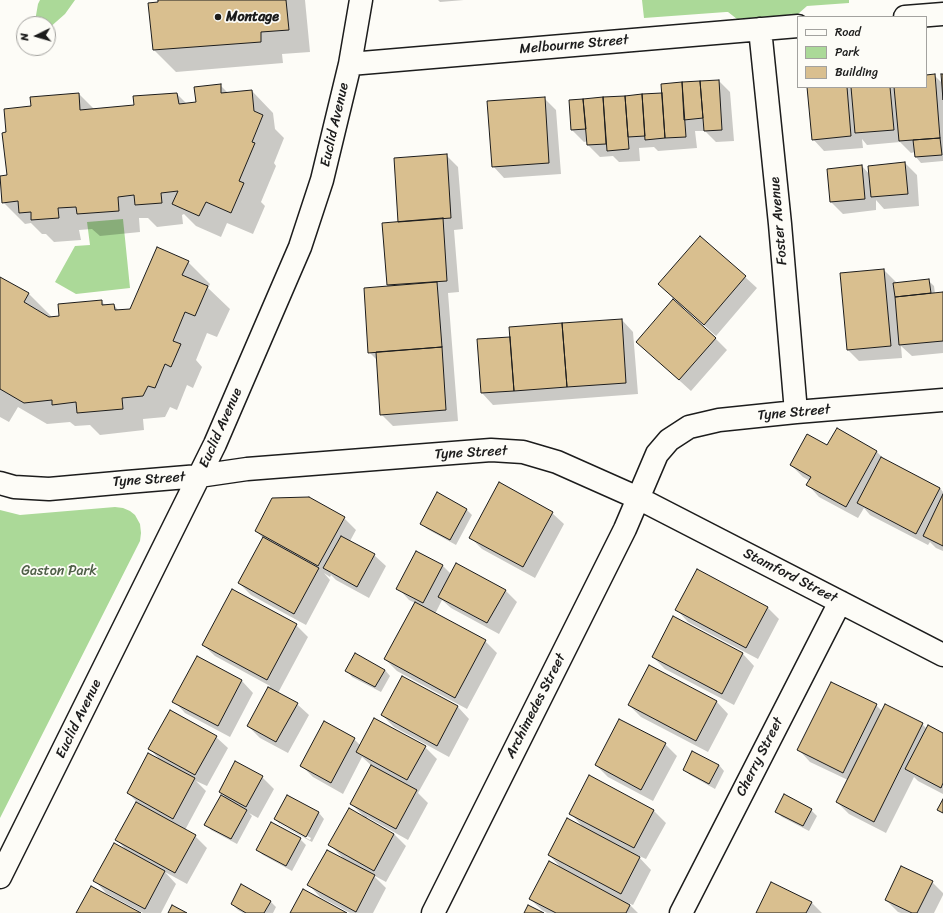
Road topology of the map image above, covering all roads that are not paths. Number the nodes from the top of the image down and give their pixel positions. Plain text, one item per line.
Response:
1 (361, 0) edge
2 (943, 14) edge
3 (918, 16) edge
4 (797, 26) edge
5 (760, 29) junction
6 (350, 64) junction
7 (943, 400) edge
8 (796, 412) junction
9 (199, 476) junction
10 (0, 483) edge
11 (638, 498) junction
12 (840, 602) junction
13 (943, 656) edge
14 (0, 877) edge
15 (433, 913) edge
16 (681, 913) edge

1 - 6 street, Euclid Avenue
2 - 3 street
4 - 5 street, Melbourne Street
5 - 6 street, Melbourne Street
5 - 8 street, Foster Avenue
6 - 9 street, Euclid Avenue
7 - 8 street, Tyne Street
8 - 11 street, Tyne Street
9 - 10 street, Tyne Street
9 - 11 street, Tyne Street
9 - 14 street, Euclid Avenue
11 - 12 street, Stamford Street
11 - 15 street, Archimedes Street
12 - 13 street, Stamford Street
12 - 16 street, Cherry Street

